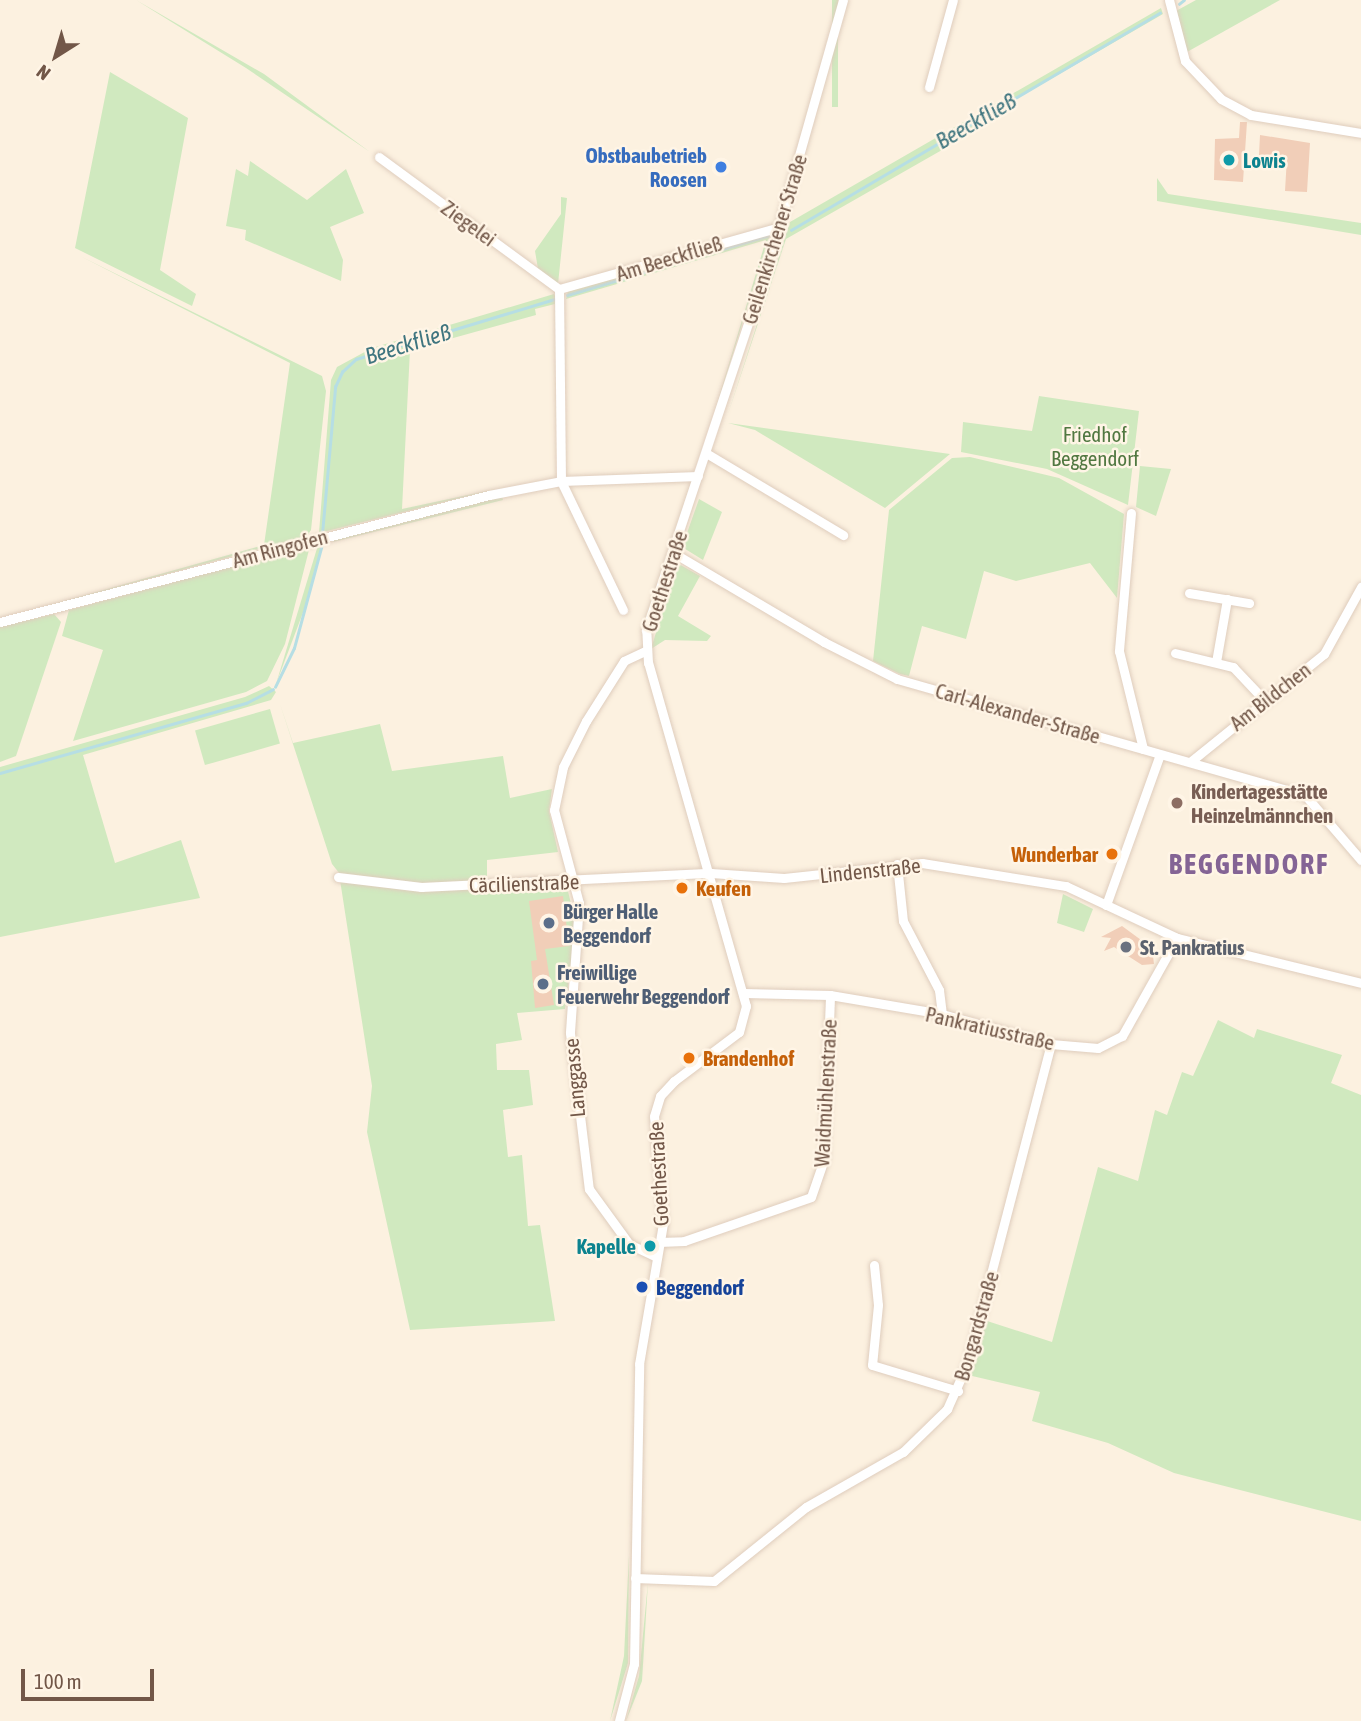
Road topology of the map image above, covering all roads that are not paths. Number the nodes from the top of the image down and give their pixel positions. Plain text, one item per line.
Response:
1 (843, 0) edge
2 (953, 0) edge
3 (1169, 0) edge
4 (929, 87) dead end
5 (1361, 133) edge
6 (379, 157) dead end
7 (779, 227) junction
8 (559, 289) junction
9 (706, 453) junction
10 (698, 476) junction
11 (561, 481) junction
12 (1131, 513) dead end
13 (843, 535) dead end
14 (673, 552) junction
15 (1361, 587) edge
16 (1189, 593) dead end
17 (1227, 599) junction
18 (1250, 603) dead end
19 (623, 610) dead end
20 (0, 622) edge
21 (645, 650) junction
22 (1175, 653) dead end
23 (1216, 662) junction
24 (1265, 701) junction
25 (1143, 749) junction
26 (1160, 754) junction
27 (1190, 762) junction
28 (1361, 860) edge
29 (897, 863) junction
30 (711, 873) junction
31 (338, 877) dead end
32 (573, 881) junction
33 (1106, 905) junction
34 (1177, 939) junction
35 (1361, 983) edge
36 (744, 993) junction
37 (830, 995) junction
38 (942, 1014) junction
39 (1051, 1044) junction
40 (659, 1242) junction
41 (657, 1257) junction
42 (874, 1265) dead end
43 (958, 1391) junction
44 (635, 1578) junction
45 (619, 1721) edge

1 - 7 street, Geilenkirchener Straße
2 - 4 street
3 - 5 street
6 - 8 street, Ziegelei
7 - 8 street, Am Beeckfließ
7 - 9 street, Geilenkirchener Straße
8 - 11 street
9 - 10 street, Geilenkirchener Straße
9 - 13 street
10 - 11 street, Am Ringofen
10 - 14 street, Goethestraße
11 - 19 street
11 - 20 street, Am Ringofen
12 - 25 street
14 - 21 street, Goethestraße
14 - 25 street, Carl-Alexander-Straße
15 - 24 street, Am Bildchen
16 - 17 street
17 - 18 street
17 - 23 street
21 - 30 street, Goethestraße
21 - 32 street, Langgasse
22 - 23 street
23 - 24 street
24 - 27 street, Am Bildchen
25 - 26 street, Carl-Alexander-Straße
26 - 27 street, Carl-Alexander-Straße
26 - 33 street
27 - 28 street, Carl-Alexander-Straße
29 - 30 street, Lindenstraße
29 - 33 street, Lindenstraße
29 - 38 street
30 - 32 street, Cäcilienstraße
30 - 36 street, Goethestraße
31 - 32 street, Cäcilienstraße
32 - 41 street, Langgasse
33 - 34 street, Lindenstraße
34 - 35 street, Lindenstraße
34 - 39 street, Pankratiusstraße
36 - 37 street, Pankratiusstraße
36 - 40 street, Goethestraße
37 - 38 street, Pankratiusstraße
37 - 40 street, Waidmühlenstraße
38 - 39 street, Pankratiusstraße
39 - 43 street, Bongardstraße
40 - 41 street, Goethestraße
41 - 44 street, Goethestraße
42 - 43 street
43 - 44 street, Bongardstraße
44 - 45 street, Goethestraße

